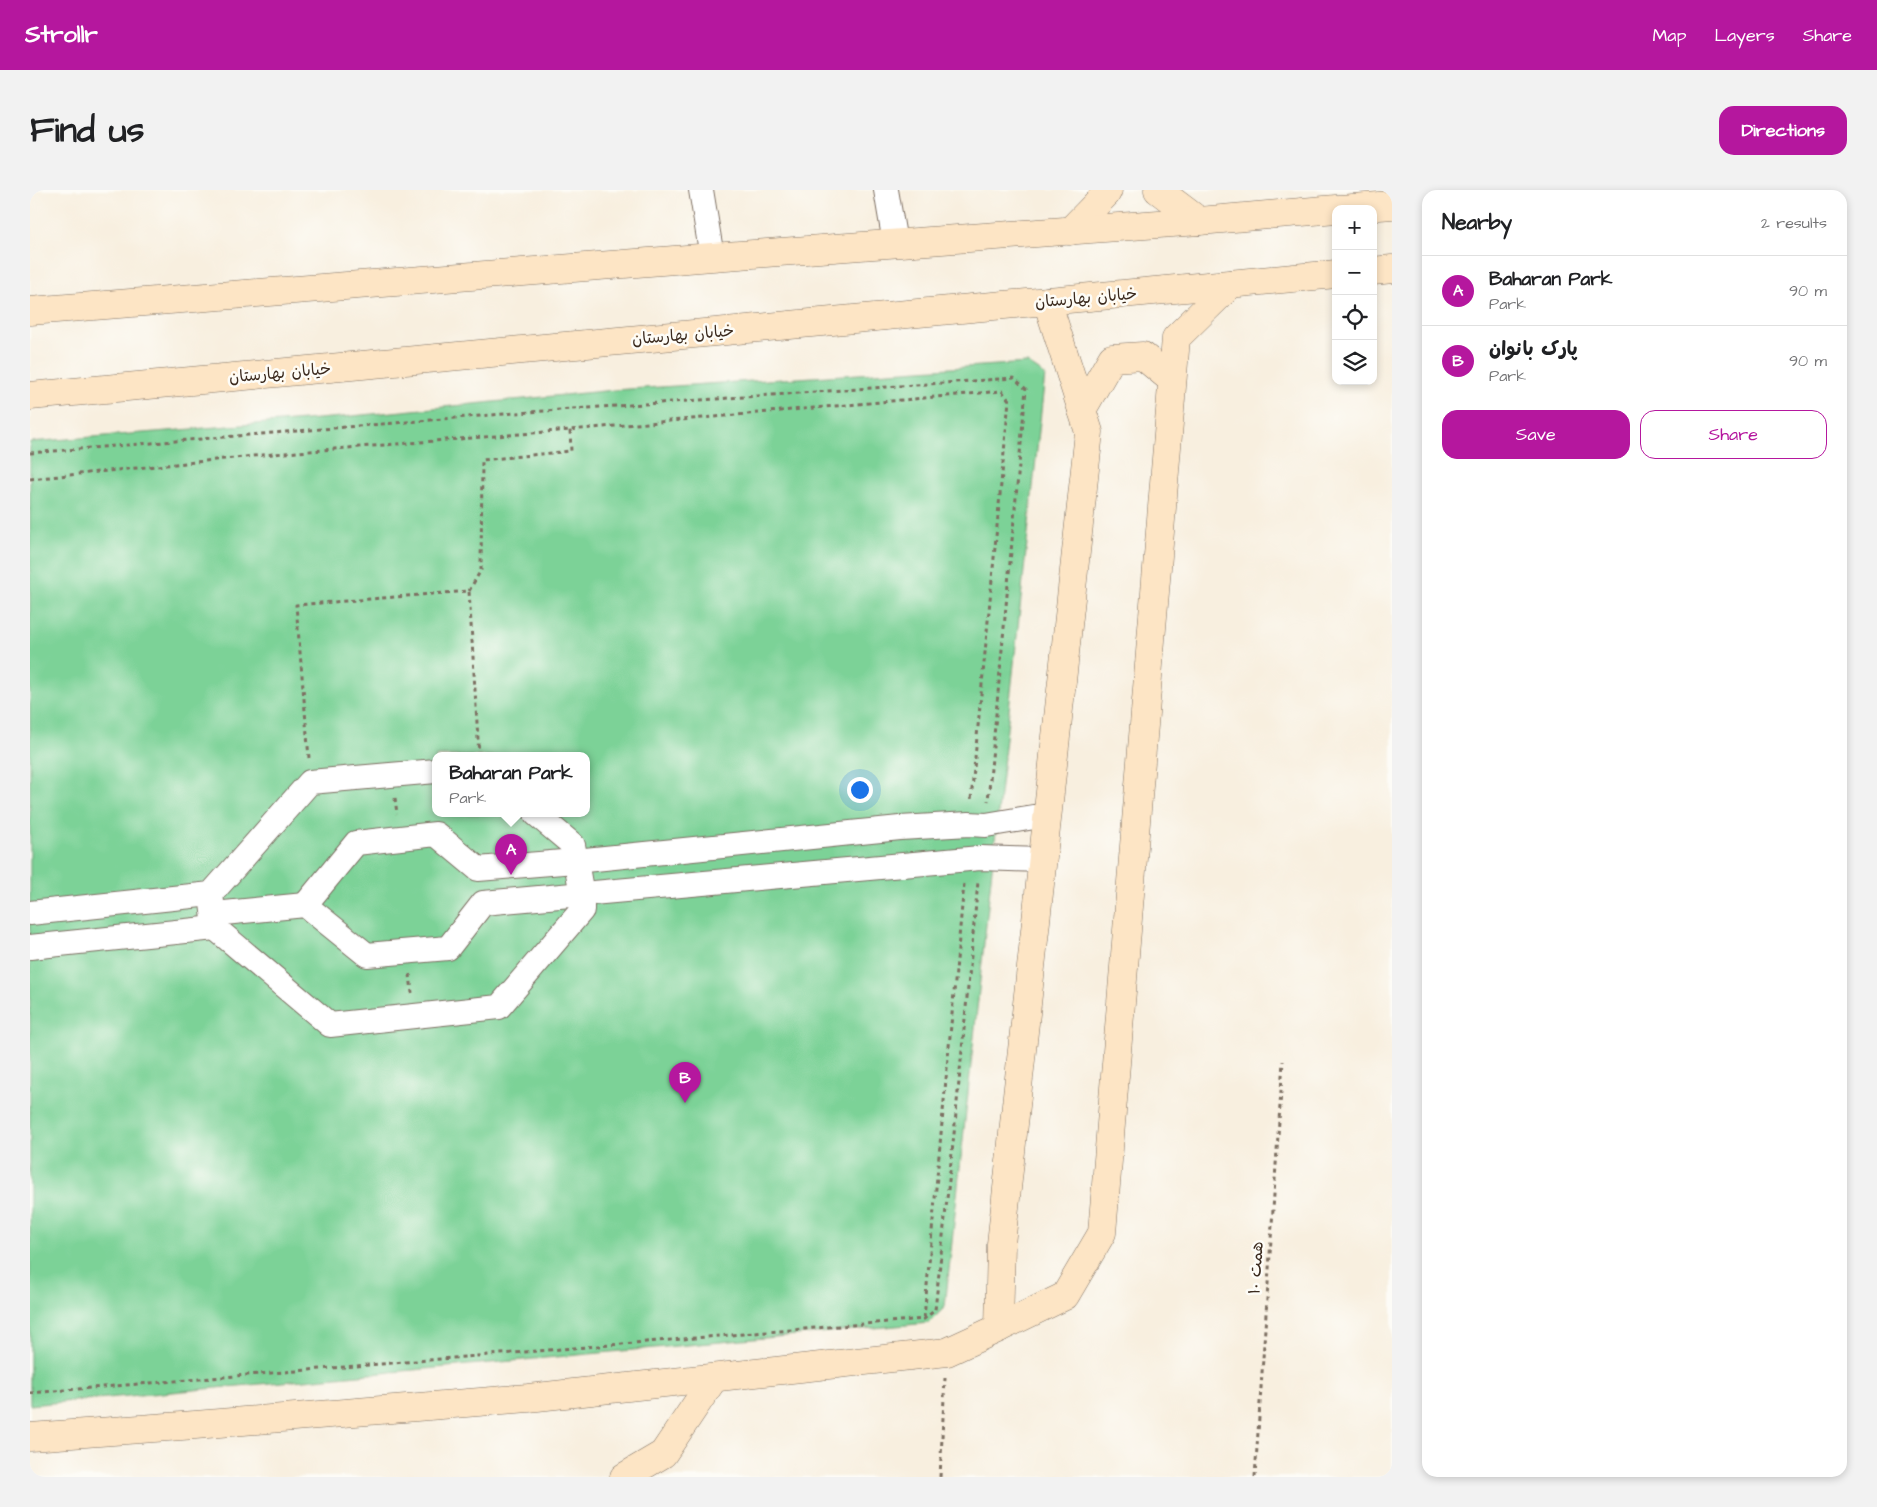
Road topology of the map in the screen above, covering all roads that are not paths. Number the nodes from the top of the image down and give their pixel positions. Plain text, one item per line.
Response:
1 (701, 190) edge
2 (886, 190) edge
3 (1108, 190) edge
4 (1158, 190) edge
5 (1392, 205) edge
6 (1377, 206) edge
7 (1332, 209) edge
8 (1199, 221) junction
9 (1070, 231) junction
10 (895, 243) junction
11 (712, 257) junction
12 (1392, 269) edge
13 (1377, 271) edge
14 (1332, 274) edge
15 (1231, 284) junction
16 (1047, 301) junction
17 (30, 311) edge
18 (1172, 380) junction
19 (30, 396) edge
20 (1082, 410) junction
21 (432, 771) edge
22 (1046, 815) junction
23 (540, 817) edge
24 (1042, 860) junction
25 (575, 861) junction
26 (582, 895) junction
27 (305, 905) junction
28 (213, 912) junction
29 (30, 913) edge
30 (30, 947) edge
31 (999, 1328) junction
32 (714, 1378) junction
33 (30, 1437) edge
34 (624, 1477) edge

1 - 11 street
2 - 10 street
3 - 9 street
4 - 8 street
5 - 6 street
7 - 8 street
8 - 9 street
9 - 10 street
10 - 11 street
11 - 17 street
12 - 13 street
14 - 15 street, خیابان بهارستان
15 - 16 street, خیابان بهارستان
15 - 18 street
16 - 19 street, خیابان بهارستان
16 - 20 street
18 - 20 street
18 - 31 street
20 - 22 street
21 - 28 street
22 - 24 street
22 - 25 street
23 - 25 street
24 - 26 street
24 - 31 street
25 - 26 street
25 - 27 street
26 - 27 street
26 - 28 street
27 - 28 street
28 - 29 street
28 - 30 street
31 - 32 street
32 - 33 street
32 - 34 street

